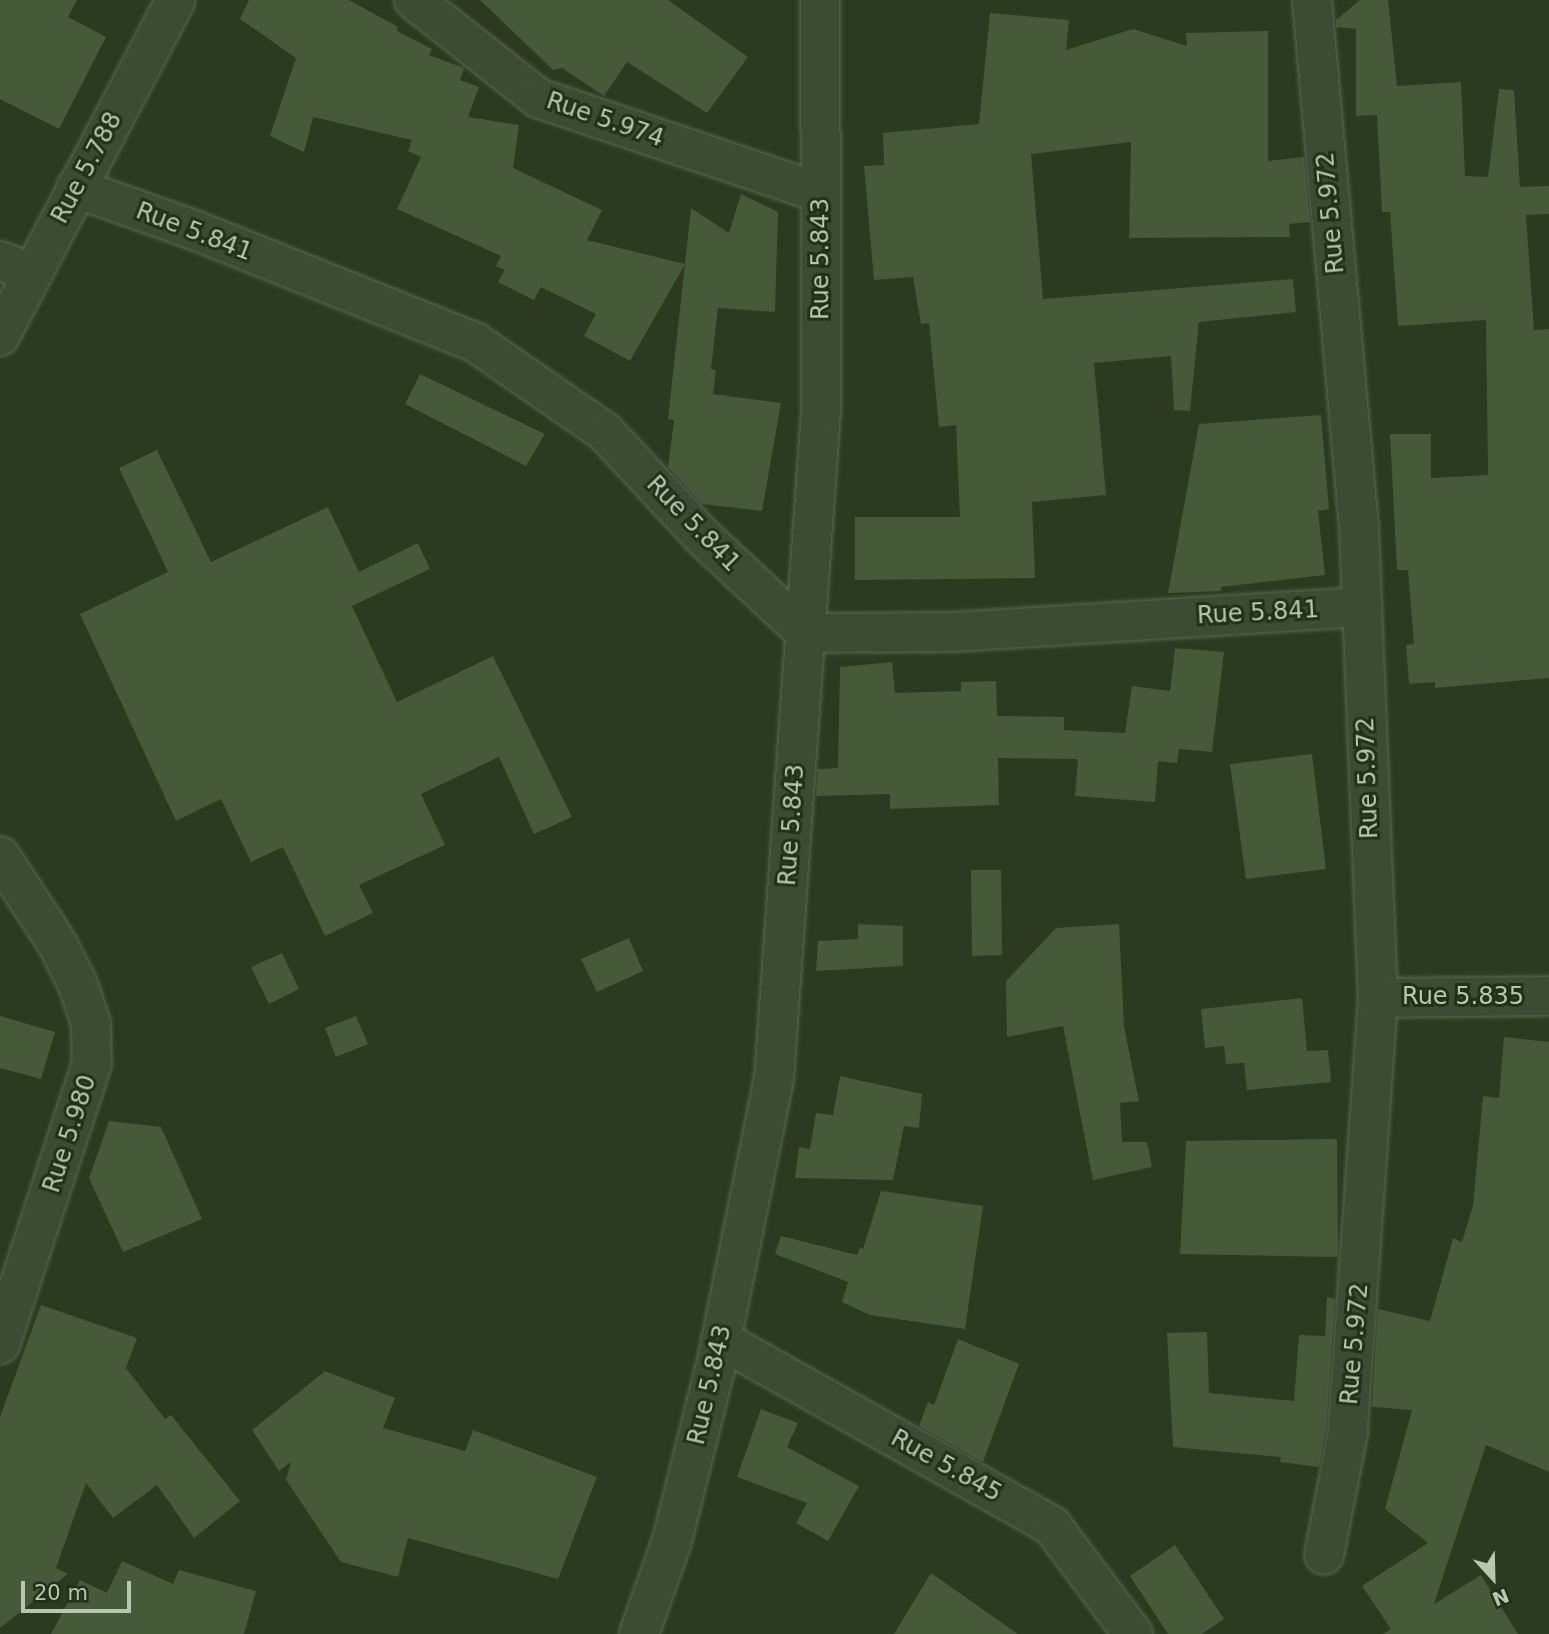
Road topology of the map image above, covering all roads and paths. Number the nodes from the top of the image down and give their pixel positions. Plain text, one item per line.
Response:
1 (176, 0) edge
2 (414, 0) edge
3 (820, 0) edge
4 (1312, 0) edge
5 (76, 188) junction
6 (820, 193) junction
7 (16, 267) edge
8 (0, 336) edge
9 (1362, 607) junction
10 (806, 633) junction
11 (0, 856) edge
12 (1549, 996) edge
13 (1378, 998) junction
14 (721, 1340) junction
15 (0, 1344) edge
16 (1324, 1555) dead end
17 (639, 1634) edge
18 (1133, 1634) edge

1 - 5 street, Rue 5.788
2 - 6 street, Rue 5.974
3 - 6 street, Rue 5.843
4 - 9 street, Rue 5.972
5 - 7 street, Rue 5.788
5 - 10 street, Rue 5.841
6 - 10 street, Rue 5.843
7 - 8 street, Rue 5.788
9 - 10 street, Rue 5.841
9 - 13 street, Rue 5.972
10 - 14 street, Rue 5.843
11 - 15 street, Rue 5.980
12 - 13 street, Rue 5.835
13 - 16 street, Rue 5.972
14 - 17 street, Rue 5.843
14 - 18 street, Rue 5.845

